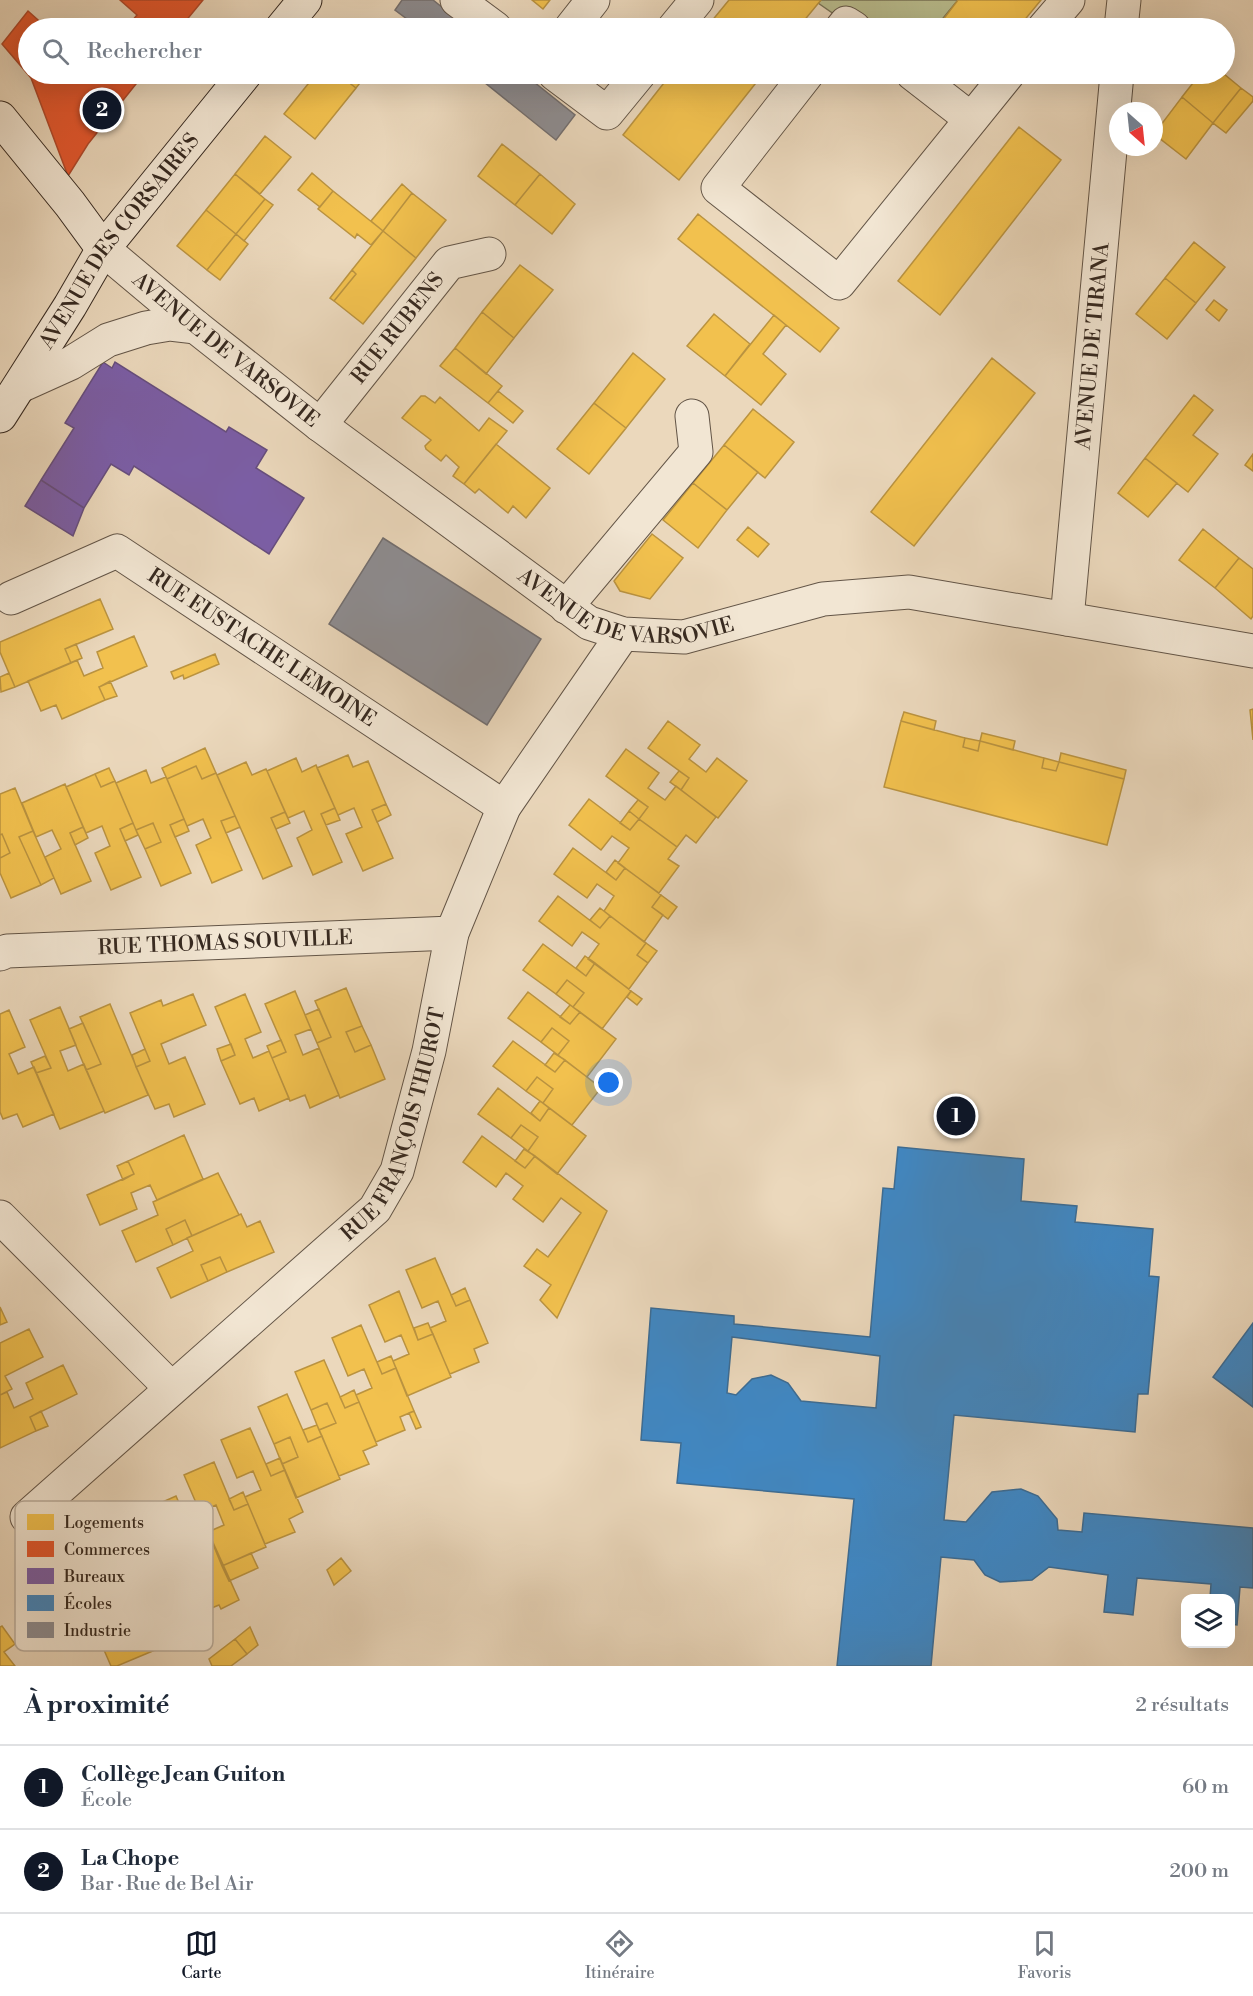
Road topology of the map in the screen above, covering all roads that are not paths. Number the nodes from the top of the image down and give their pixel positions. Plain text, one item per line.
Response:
1 (305, 0) edge
2 (457, 0) edge
3 (593, 0) edge
4 (697, 0) edge
5 (1068, 0) edge
6 (1124, 0) edge
7 (290, 18) edge
8 (481, 18) edge
9 (579, 18) edge
10 (682, 18) edge
11 (1053, 18) edge
12 (1122, 18) edge
13 (237, 84) edge
14 (568, 84) edge
15 (631, 84) edge
16 (799, 84) edge
17 (926, 84) edge
18 (1000, 84) edge
19 (1116, 84) edge
20 (0, 118) edge
21 (971, 119) junction
22 (103, 249) junction
23 (489, 254) dead end
24 (196, 327) junction
25 (20, 386) junction
26 (0, 416) edge
27 (692, 416) dead end
28 (320, 425) junction
29 (11, 598) dead end
30 (566, 607) junction
31 (1067, 619) junction
32 (623, 634) junction
33 (1253, 651) edge
34 (504, 807) junction
35 (452, 933) junction
36 (0, 954) edge
37 (0, 1217) edge
38 (171, 1388) junction
39 (45, 1501) edge

1 - 7 street
2 - 8 street
3 - 9 street
4 - 10 street
5 - 11 street
6 - 12 street
13 - 22 street, AVENUE DES CORSAIRES
14 - 15 street
16 - 21 street
17 - 21 street
18 - 21 street
19 - 31 street, AVENUE DE TIRANA
20 - 22 street, AVENUE DE VARSOVIE
22 - 24 street, AVENUE DE VARSOVIE
22 - 25 street, AVENUE DES CORSAIRES
23 - 28 street, RUE RUBENS
24 - 25 street
24 - 28 street, AVENUE DE VARSOVIE
25 - 26 street, AVENUE DES CORSAIRES
27 - 30 street
28 - 30 street, AVENUE DE VARSOVIE
29 - 34 street, RUE EUSTACHE LEMOINE
30 - 32 street, AVENUE DE VARSOVIE
31 - 32 street, AVENUE DE VARSOVIE
31 - 33 street, AVENUE DE VARSOVIE
32 - 34 street, RUE FRANÇOIS THUROT
34 - 35 street, RUE FRANÇOIS THUROT
35 - 36 street, RUE THOMAS SOUVILLE
35 - 38 street, RUE FRANÇOIS THUROT
37 - 38 street
38 - 39 street, RUE FRANÇOIS THUROT

